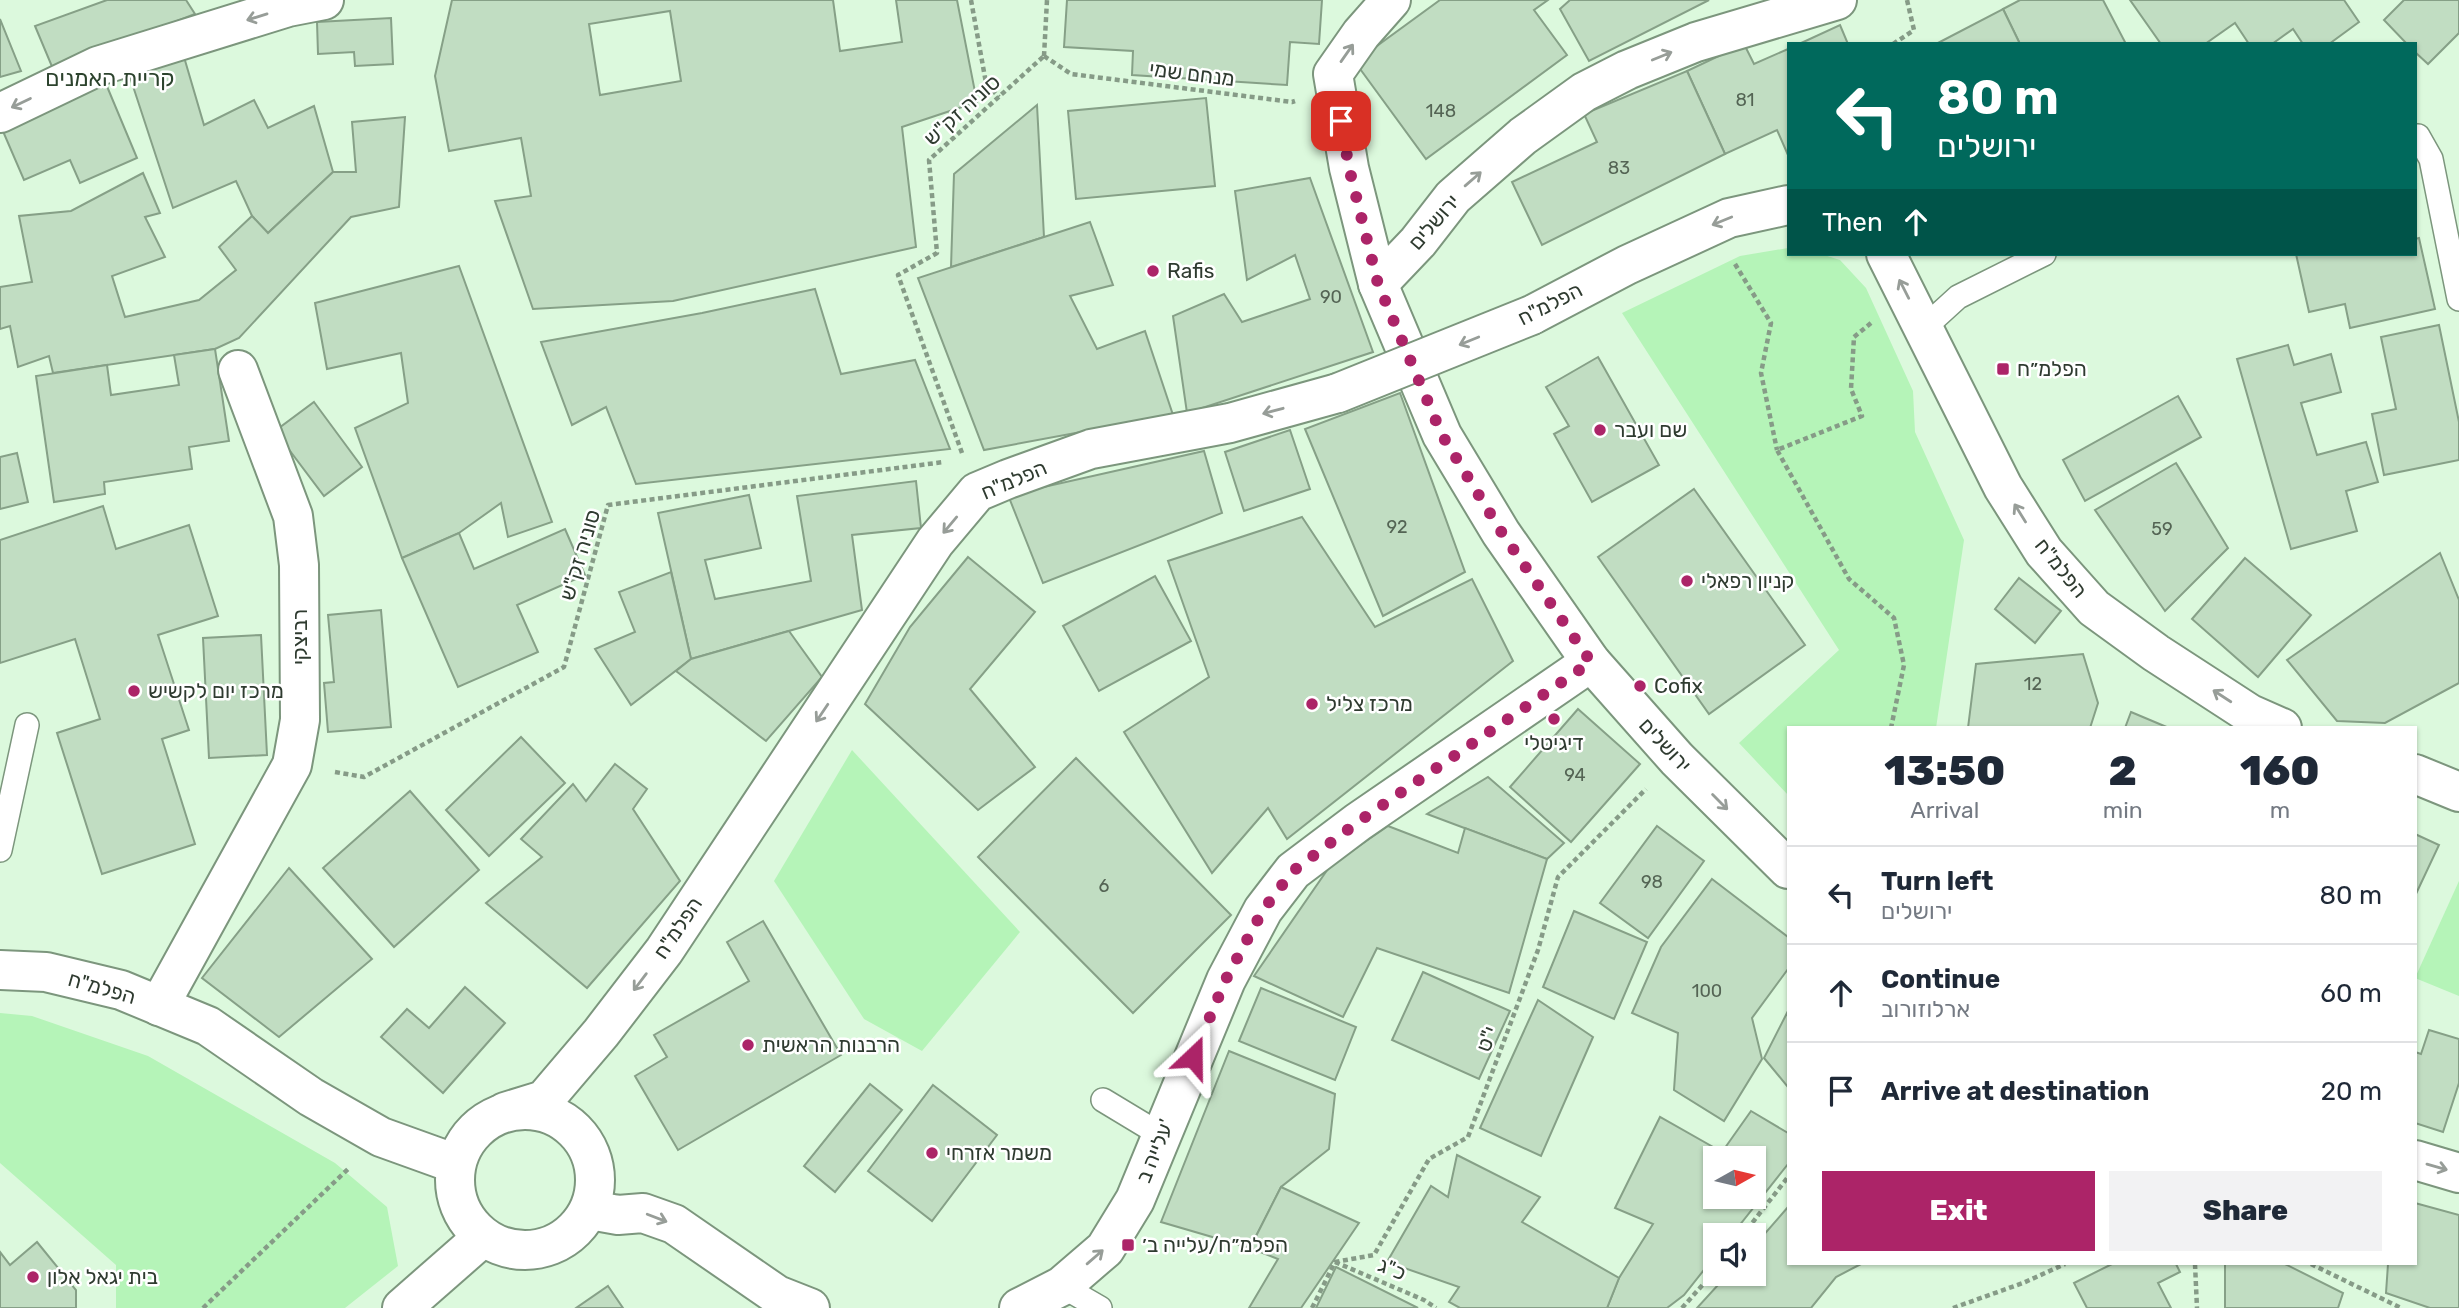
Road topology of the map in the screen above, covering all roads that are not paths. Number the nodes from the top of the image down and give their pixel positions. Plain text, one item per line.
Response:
1 (324, 0) edge
2 (1391, 0) edge
3 (1837, 0) edge
4 (0, 113) edge
5 (2417, 136) edge
6 (1787, 205) edge
7 (1887, 256) edge
8 (2040, 256) edge
9 (1378, 284) junction
10 (2459, 299) edge
11 (1924, 328) junction
12 (237, 370) dead end
13 (1591, 662) junction
14 (27, 725) dead end
15 (2277, 726) edge
16 (0, 850) edge
17 (1787, 868) edge
18 (0, 970) edge
19 (159, 1006) junction
20 (1103, 1100) dead end
21 (505, 1112) junction
22 (1161, 1135) junction
23 (2417, 1161) edge
24 (456, 1164) junction
25 (2459, 1173) edge
26 (590, 1210) junction
27 (483, 1237) junction
28 (1062, 1286) junction
29 (787, 1304) edge
30 (402, 1308) edge
31 (1019, 1308) edge
32 (1100, 1308) edge

1 -> 4 street
9 -> 2 street
9 -> 3 street, ירושלים
5 - 10 lane
6 -> 21 street, הפלמ"ח, bridge
11 -> 7 street, הפלמ"ח
8 - 11 lane
9 - 13 street, ירושלים
15 -> 11 street, הפלמ"ח
12 - 19 street, רביצקי
13 -> 17 street, ירושלים
13 - 22 street, עלייה ב'
14 - 16 lane
18 - 19 street, הפלמ"ח
19 - 24 street, הפלמ"ח
20 - 22 lane
21 - 24 street
21 - 26 street
28 -> 22 street, עלייה ב'
23 -> 25 street
24 - 27 street
26 - 27 street
26 -> 29 street
27 - 30 street
28 - 31 street, עלייה ב'
28 - 32 lane

